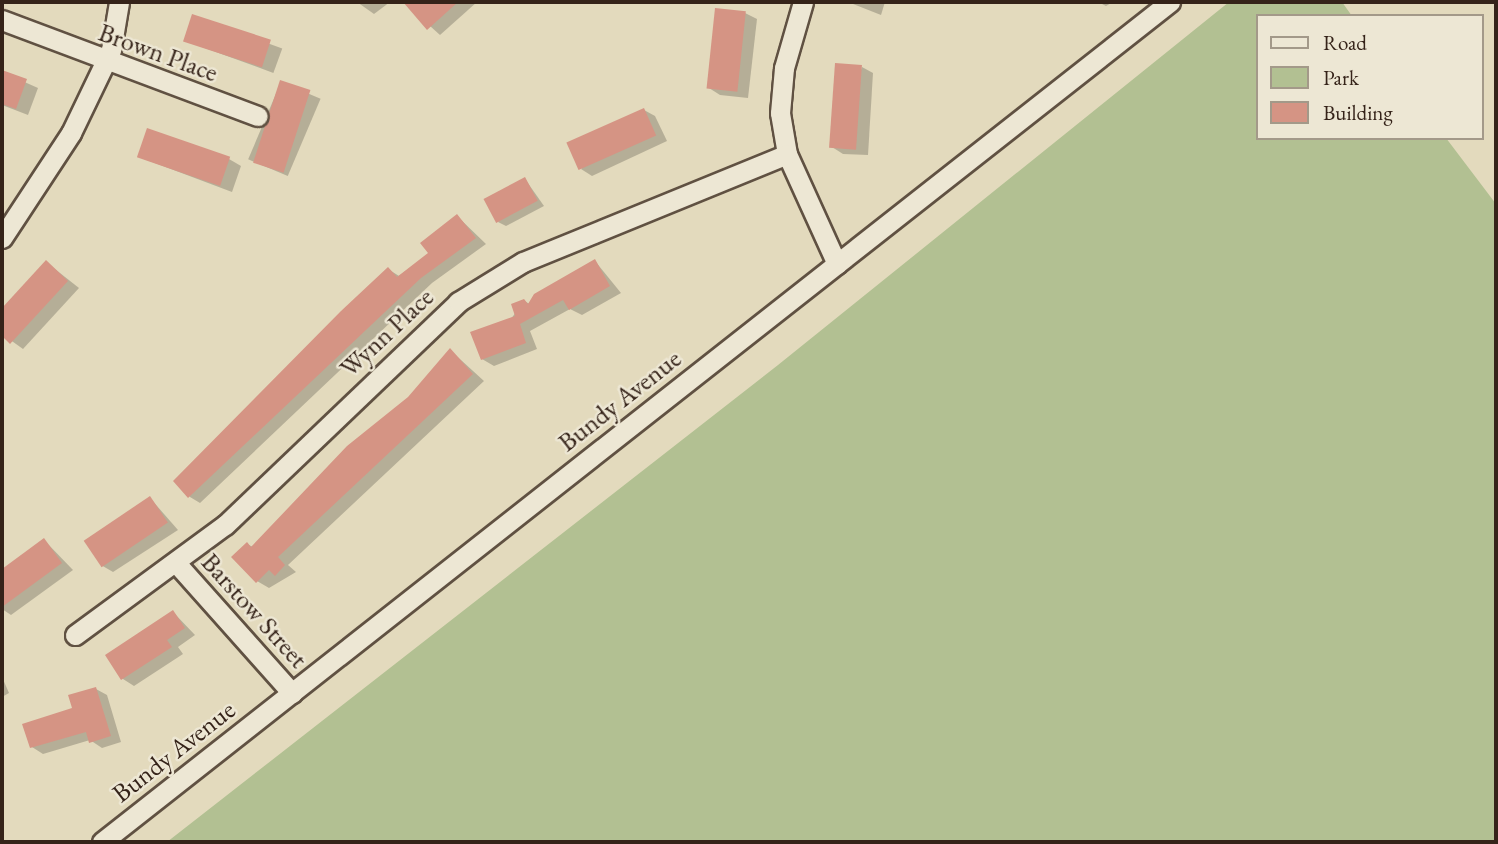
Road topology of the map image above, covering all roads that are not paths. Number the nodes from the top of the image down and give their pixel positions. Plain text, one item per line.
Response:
1 (119, 2) edge
2 (803, 2) edge
3 (1170, 2) edge
4 (2, 20) edge
5 (106, 63) junction
6 (258, 116) dead end
7 (787, 154) junction
8 (2, 238) edge
9 (836, 264) junction
10 (177, 564) junction
11 (75, 635) dead end
12 (292, 693) junction
13 (102, 842) edge

1 - 5 street
2 - 7 street
3 - 9 street, Bundy Avenue
4 - 5 street, Brown Place
5 - 6 street, Brown Place
5 - 8 street
7 - 9 street
7 - 10 street, Wynn Place
9 - 12 street, Bundy Avenue
10 - 11 street, Wynn Place
10 - 12 street, Barstow Street
12 - 13 street, Bundy Avenue

